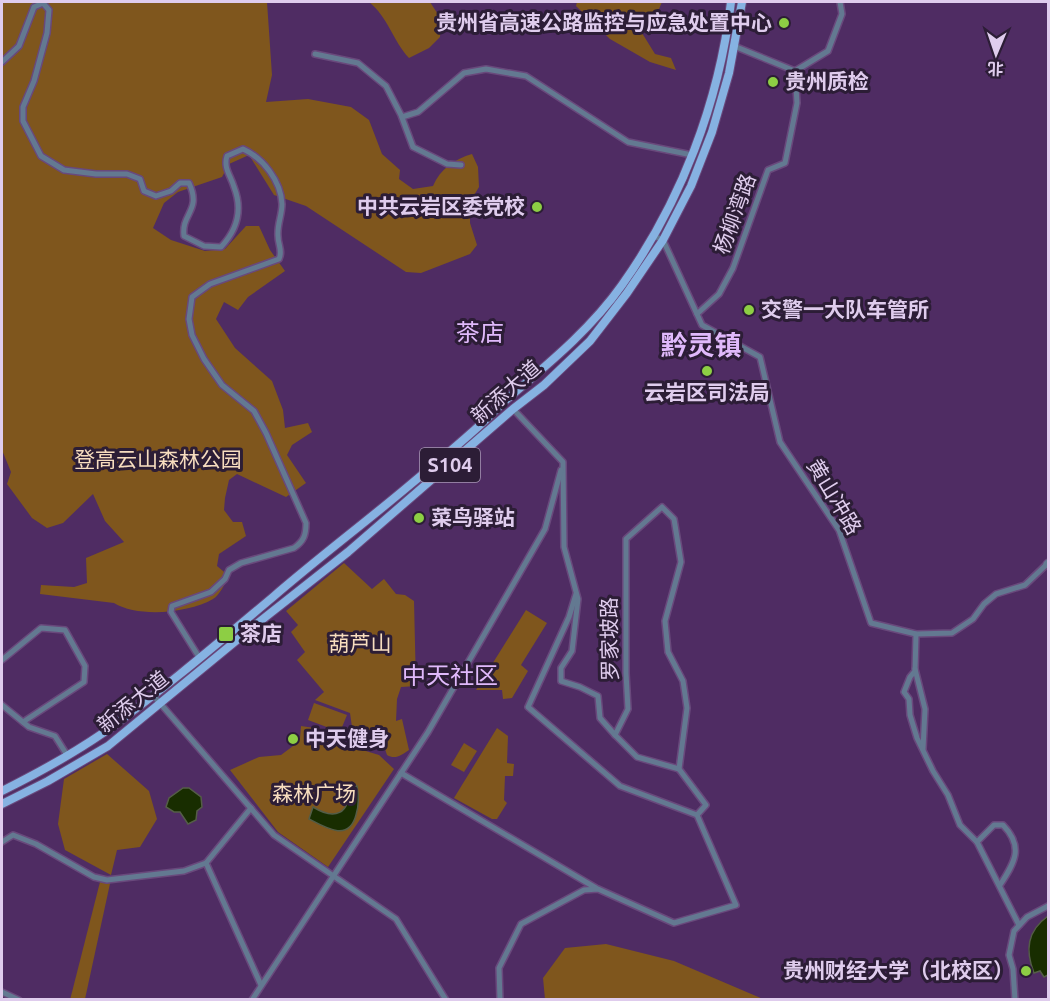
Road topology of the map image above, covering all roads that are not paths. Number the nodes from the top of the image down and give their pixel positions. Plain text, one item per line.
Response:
1 (731, 2) edge
2 (742, 2) edge
3 (840, 2) edge
4 (734, 46) junction
5 (315, 54) dead end
6 (2, 62) edge
7 (795, 71) junction
8 (402, 117) junction
9 (692, 155) junction
10 (461, 165) dead end
11 (654, 236) junction
12 (663, 240) junction
13 (697, 314) junction
14 (513, 409) junction
15 (563, 462) junction
16 (1048, 564) edge
17 (576, 593) junction
18 (916, 634) junction
19 (199, 657) junction
20 (2, 660) edge
21 (915, 670) junction
22 (153, 694) junction
23 (161, 703) junction
24 (2, 705) edge
25 (23, 722) junction
26 (615, 735) junction
27 (923, 749) junction
28 (67, 755) junction
29 (679, 769) junction
30 (401, 773) junction
31 (2, 791) edge
32 (2, 804) edge
33 (251, 808) junction
34 (697, 815) junction
35 (2, 842) edge
36 (977, 842) junction
37 (206, 863) junction
38 (334, 875) junction
39 (1000, 885) junction
40 (598, 889) junction
41 (1048, 906) edge
42 (1020, 925) junction
43 (261, 985) junction
44 (2, 992) edge
45 (19, 999) edge
46 (252, 999) edge
47 (446, 999) edge
48 (500, 999) edge
49 (1014, 999) edge

1 - 9 main road, 新添大道 / S104
2 - 4 main road, 新添大道 / S104
3 - 7 street
4 - 7 street
4 - 12 main road, 新添大道 / S104
5 - 8 street
6 - 19 street
7 - 13 street, 杨柳湾路
8 - 9 street
8 - 10 street
9 - 11 main road, 新添大道 / S104
11 - 12 street
11 - 19 main road, 新添大道 / S104
12 - 13 street, 黄山冲路
12 - 14 main road, 新添大道 / S104
13 - 18 street, 黄山冲路
14 - 15 street
14 - 23 main road, 新添大道 / S104
15 - 17 street, 罗家坡路
15 - 30 street
16 - 18 street, 黄山冲路
17 - 26 street, 罗家坡路
17 - 34 street
18 - 21 street
19 - 22 main road, 新添大道 / S104
20 - 25 street
21 - 27 street
21 - 27 street
22 - 23 street
22 - 28 main road, 新添大道 / S104
23 - 32 main road, 新添大道 / S104
23 - 33 street
24 - 25 street
25 - 28 street
26 - 29 street
26 - 29 street, 罗家坡路
27 - 36 street
28 - 31 main road, 新添大道 / S104
29 - 34 street
30 - 38 street
30 - 40 street
33 - 37 street
33 - 38 street
34 - 40 street
35 - 37 street
36 - 39 street
36 - 39 street
37 - 43 street
38 - 43 street
38 - 47 street
39 - 42 street
40 - 48 street
41 - 42 street
42 - 49 street
43 - 46 street
44 - 45 street

